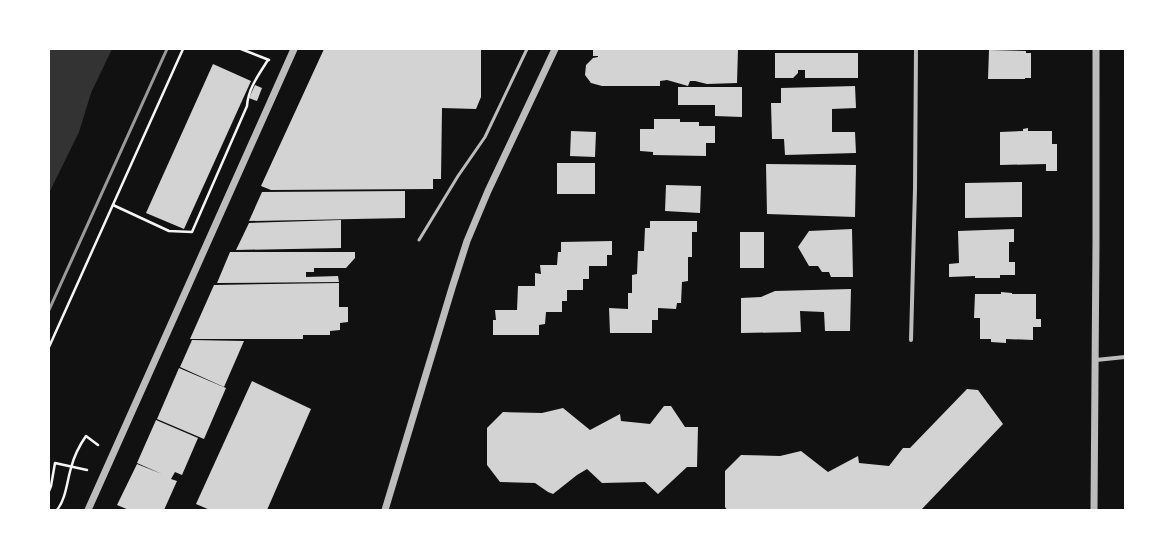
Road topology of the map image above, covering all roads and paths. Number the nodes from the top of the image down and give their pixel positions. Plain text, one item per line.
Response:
1 (183, 49) edge
2 (242, 49) edge
3 (294, 49) edge
4 (527, 49) edge
5 (555, 49) edge
6 (916, 49) edge
7 (1096, 49) edge
8 (268, 60) junction
9 (274, 63) dead end
10 (114, 205) junction
11 (419, 240) dead end
12 (911, 340) dead end
13 (49, 347) edge
14 (1125, 357) edge
15 (1096, 360) junction
16 (98, 444) dead end
17 (71, 467) junction
18 (87, 470) dead end
19 (49, 491) edge
20 (57, 510) edge
21 (88, 510) edge
22 (385, 510) edge
23 (1094, 510) edge

1 - 10 path
2 - 8 path
3 - 21 street
4 - 11 lane
5 - 22 street
6 - 12 street
7 - 15 street
8 - 9 path
8 - 10 path
10 - 13 path
14 - 15 street
15 - 23 street
16 - 17 path
17 - 18 path
17 - 19 path
17 - 20 path

